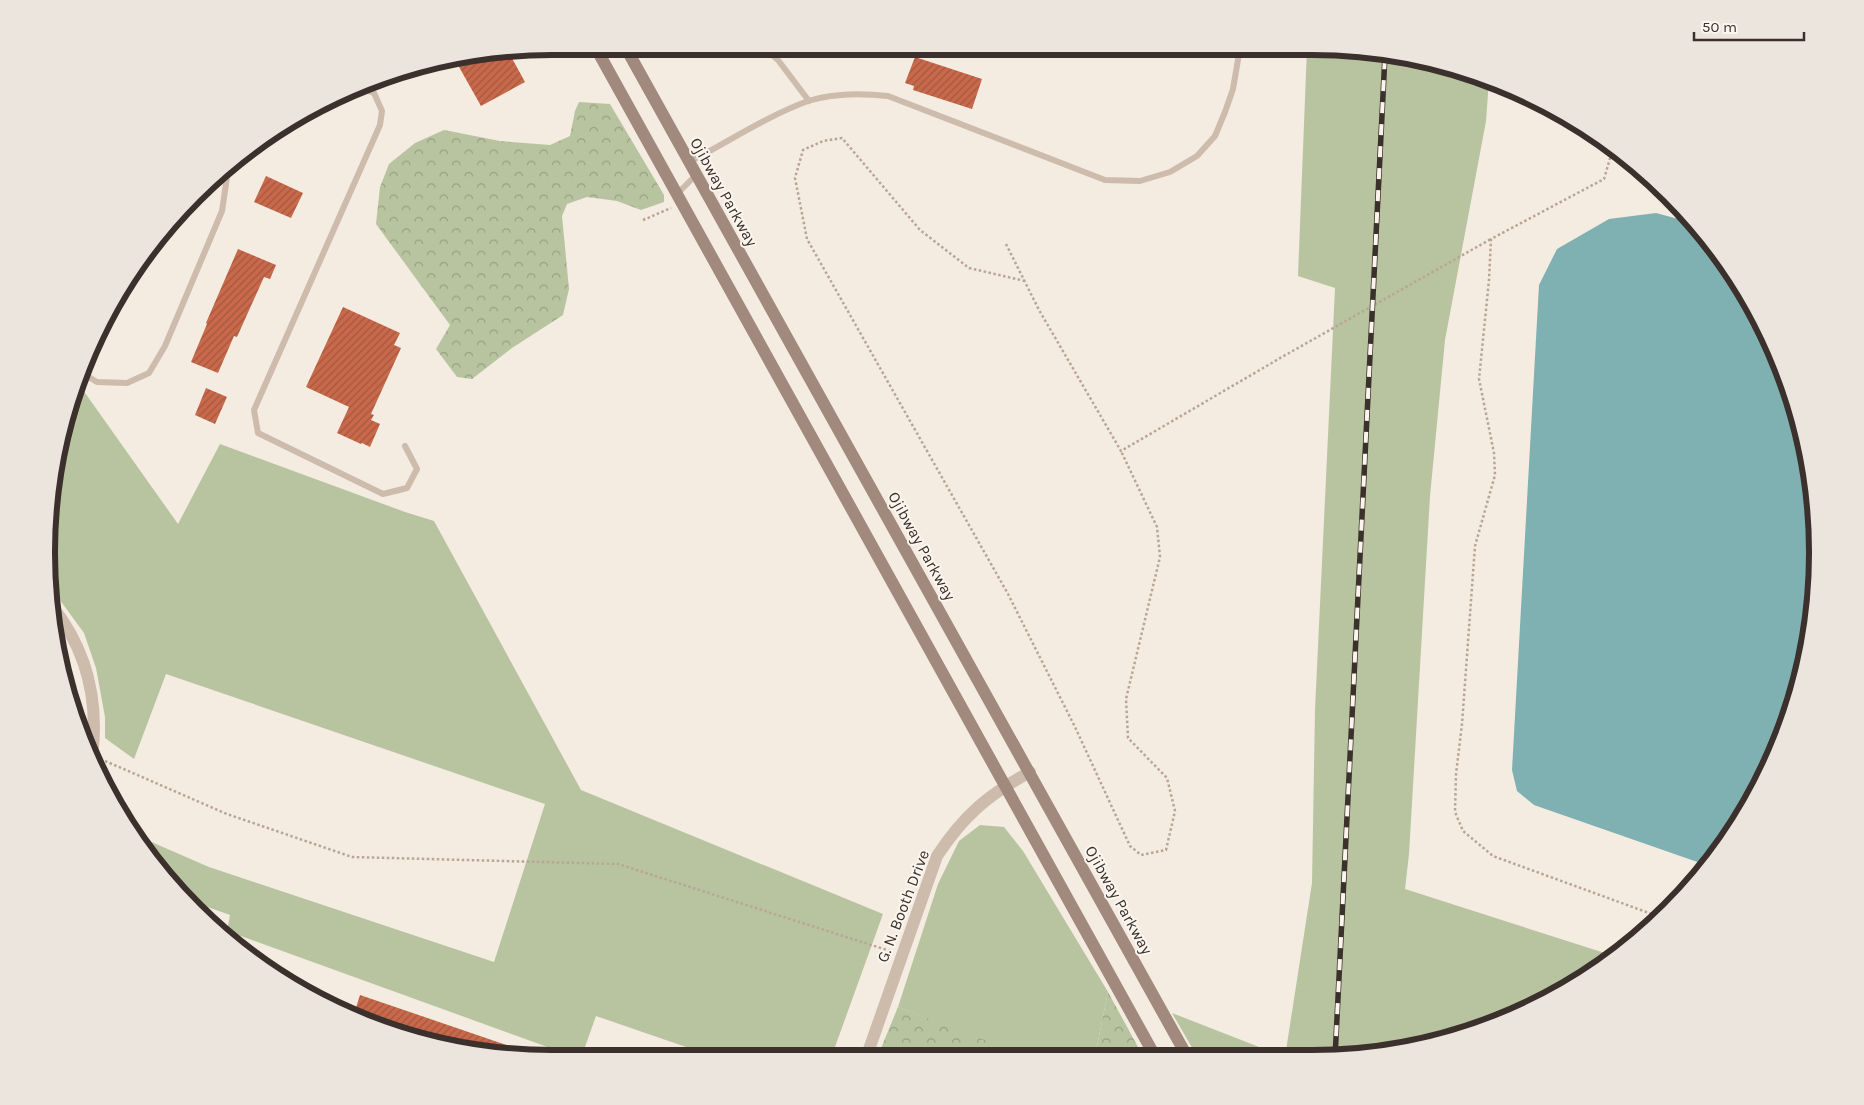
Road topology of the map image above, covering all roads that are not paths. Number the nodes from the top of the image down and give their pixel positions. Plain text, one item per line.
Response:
1 (601, 55) edge
2 (630, 55) edge
3 (772, 55) edge
4 (1239, 55) edge
5 (368, 91) edge
6 (810, 101) junction
7 (689, 163) junction
8 (696, 175) junction
9 (226, 177) edge
10 (680, 198) junction
11 (87, 376) edge
12 (405, 446) dead end
13 (59, 615) edge
14 (94, 744) edge
15 (1030, 772) junction
16 (1006, 786) junction
17 (869, 1050) edge
18 (1152, 1050) edge
19 (1184, 1050) edge

1 - 10 main road
2 - 7 main road, Ojibway Parkway
3 - 6 lane
4 - 6 lane
5 - 12 lane
6 - 7 lane
7 - 8 main road, Ojibway Parkway
8 - 10 lane
8 - 15 main road, Ojibway Parkway
9 - 11 lane
10 - 16 main road
13 - 14 street
15 - 16 street, G. N. Booth Drive
15 - 19 main road, Ojibway Parkway
16 - 17 street, G. N. Booth Drive
16 - 18 main road

